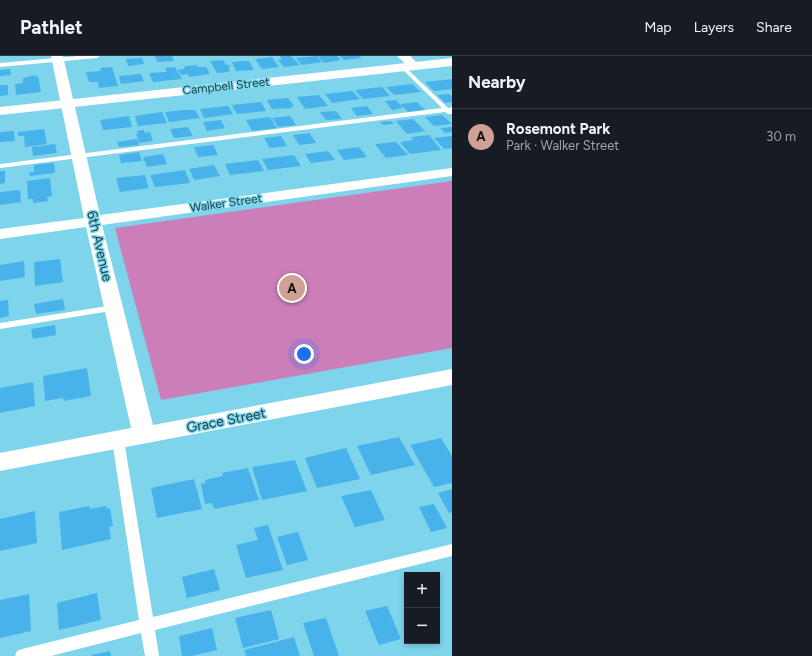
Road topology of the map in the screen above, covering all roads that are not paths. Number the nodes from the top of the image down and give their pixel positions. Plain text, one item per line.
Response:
1 (97, 56) edge
2 (58, 58) edge
3 (452, 62) edge
4 (407, 63) edge
5 (0, 65) edge
6 (66, 103) junction
7 (0, 111) edge
8 (450, 111) edge
9 (78, 157) junction
10 (0, 166) edge
11 (452, 172) edge
12 (94, 221) junction
13 (0, 234) edge
14 (114, 308) junction
15 (0, 326) edge
16 (452, 377) edge
17 (144, 435) junction
18 (118, 440) junction
19 (0, 462) edge
20 (452, 550) edge
21 (147, 624) junction
22 (22, 656) edge
23 (152, 656) edge

1 - 2 lane
2 - 5 lane
2 - 6 street, 6th Avenue
3 - 4 street, Campbell Street
4 - 6 street, Campbell Street
4 - 8 lane
6 - 7 street, Campbell Street
6 - 9 street, 6th Avenue
8 - 9 lane
9 - 10 lane
9 - 12 street, 6th Avenue
11 - 12 street, Walker Street
12 - 13 street, Walker Street
12 - 14 street, 6th Avenue
14 - 15 lane
14 - 17 street, 6th Avenue
16 - 17 street, Grace Street
17 - 18 street, Grace Street
18 - 19 street, Grace Street
18 - 21 lane
20 - 21 lane
21 - 22 lane
21 - 23 lane

